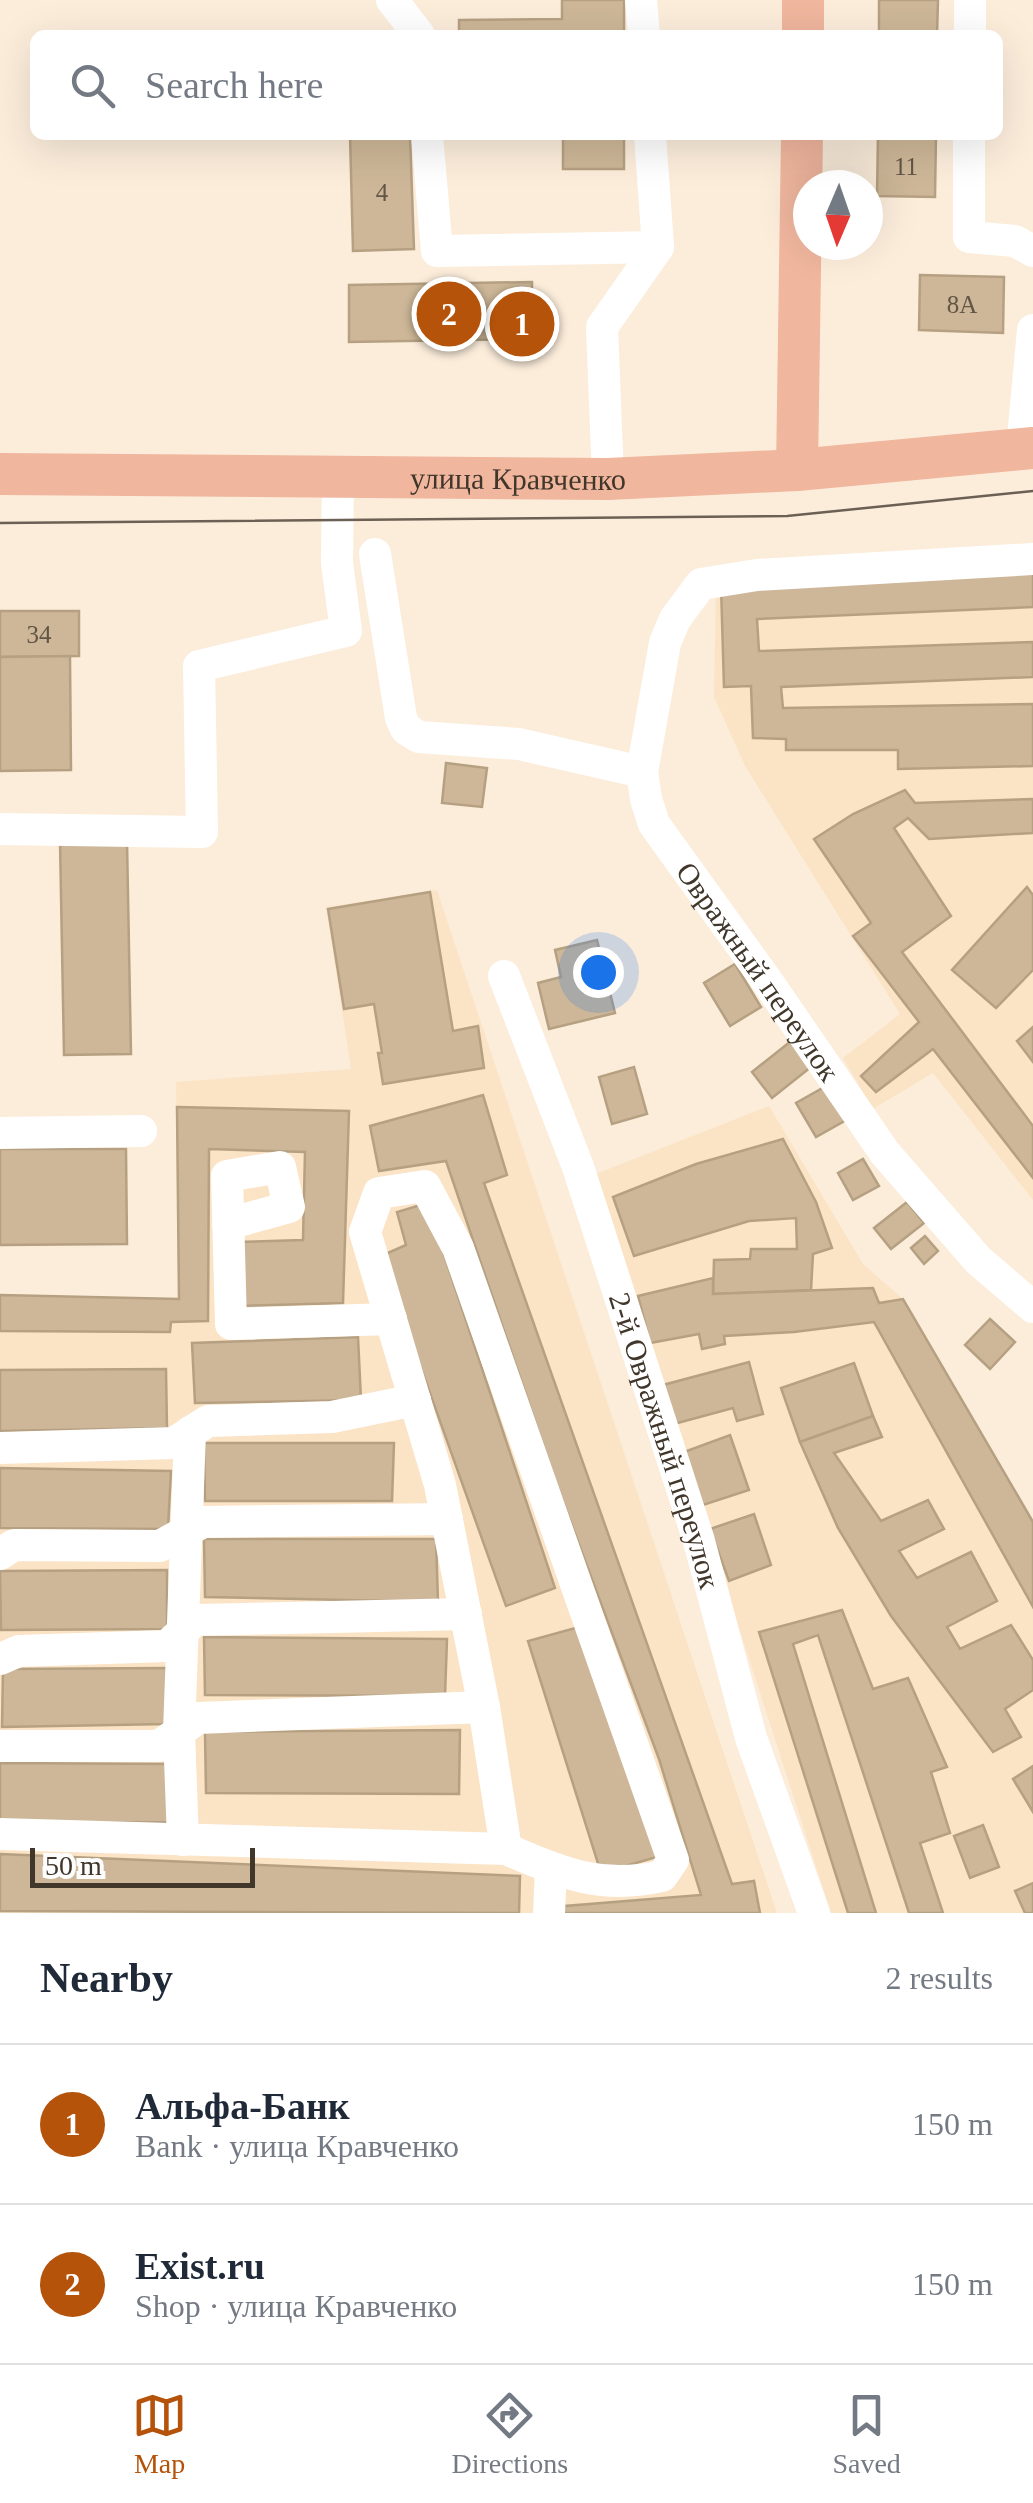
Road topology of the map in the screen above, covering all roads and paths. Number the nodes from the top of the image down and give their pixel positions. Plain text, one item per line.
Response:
1 (392, 0) edge
2 (641, 0) edge
3 (804, 0) edge
4 (970, 0) edge
5 (415, 30) edge
6 (644, 30) edge
7 (803, 30) edge
8 (970, 30) edge
9 (427, 140) edge
10 (650, 140) edge
11 (802, 140) edge
12 (970, 140) edge
13 (658, 247) junction
14 (1033, 251) edge
15 (1033, 330) edge
16 (1027, 449) edge
17 (797, 470) junction
18 (0, 474) edge
19 (338, 476) junction
20 (608, 479) junction
21 (375, 554) dead end
22 (1033, 559) edge
23 (642, 772) junction
24 (0, 830) edge
25 (504, 976) dead end
26 (141, 1130) dead end
27 (0, 1133) edge
28 (228, 1224) dead end
29 (1033, 1307) edge
30 (391, 1319) junction
31 (415, 1400) junction
32 (190, 1432) junction
33 (0, 1448) edge
34 (446, 1518) junction
35 (185, 1532) junction
36 (0, 1554) edge
37 (466, 1614) junction
38 (182, 1632) junction
39 (0, 1659) edge
40 (484, 1707) junction
41 (179, 1732) junction
42 (0, 1746) edge
43 (0, 1834) edge
44 (183, 1840) junction
45 (506, 1850) junction
46 (551, 1868) junction
47 (548, 1913) edge
48 (814, 1913) edge

1 - 5 street
2 - 6 street
3 - 7 main road
4 - 8 street
9 - 13 street
10 - 13 street
11 - 17 main road
12 - 14 street
13 - 20 street
15 - 16 street
16 - 17 main road, улица Кравченко
17 - 20 main road, улица Кравченко
18 - 19 main road, улица Кравченко
19 - 20 main road, улица Кравченко
19 - 24 street
21 - 23 street
22 - 23 street, Овражный переулок
23 - 29 street, Овражный переулок
25 - 48 street, 2-й Овражный переулок
26 - 27 street
28 - 30 street
30 - 31 street
30 - 46 street
31 - 32 street
31 - 34 street
32 - 33 street
32 - 35 street
34 - 35 street
34 - 37 street
35 - 36 street
35 - 38 street
37 - 38 street
37 - 40 street
38 - 39 street
38 - 41 street
40 - 41 street
40 - 45 street
41 - 42 street
41 - 44 street
43 - 44 street
44 - 45 street
45 - 46 street
46 - 47 street

